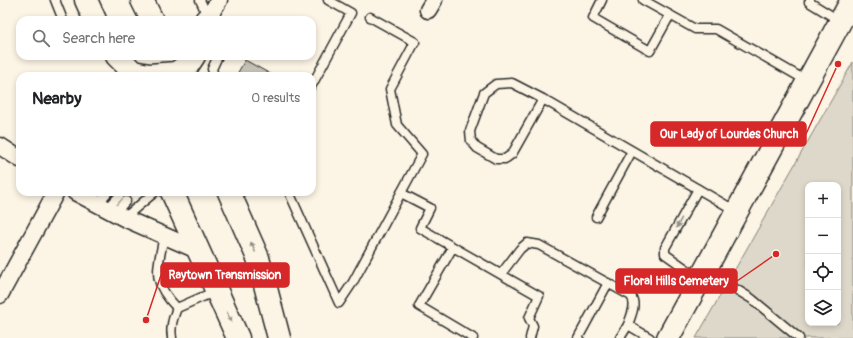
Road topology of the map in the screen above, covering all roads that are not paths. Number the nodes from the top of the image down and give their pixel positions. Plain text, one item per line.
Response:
1 (55, 0) edge
2 (86, 0) edge
3 (142, 0) edge
4 (328, 0) edge
5 (602, 0) edge
6 (644, 0) edge
7 (852, 0) edge
8 (808, 1) edge
9 (670, 15) junction
10 (61, 16) edge
11 (93, 16) edge
12 (150, 16) edge
13 (370, 17) dead end
14 (841, 21) junction
15 (113, 60) edge
16 (121, 60) edge
17 (191, 60) edge
18 (216, 60) edge
19 (174, 68) edge
20 (118, 72) edge
21 (133, 72) edge
22 (162, 72) edge
23 (213, 72) edge
24 (316, 78) edge
25 (808, 82) junction
26 (543, 99) junction
27 (0, 146) edge
28 (632, 151) junction
29 (16, 156) edge
30 (698, 189) junction
31 (401, 193) junction
32 (54, 196) edge
33 (83, 196) edge
34 (109, 196) edge
35 (119, 196) edge
36 (146, 196) edge
37 (174, 196) edge
38 (231, 196) edge
39 (290, 196) edge
40 (126, 201) dead end
41 (111, 211) junction
42 (737, 212) junction
43 (596, 217) dead end
44 (164, 235) junction
45 (454, 247) junction
46 (199, 251) junction
47 (501, 274) junction
48 (702, 275) junction
49 (608, 283) junction
50 (217, 291) junction
51 (0, 294) edge
52 (177, 308) junction
53 (628, 325) junction
54 (172, 338) edge
55 (238, 338) edge
56 (280, 338) edge
57 (473, 338) edge
58 (530, 338) edge
59 (578, 338) edge
60 (620, 338) edge
61 (650, 338) edge
62 (668, 338) edge
63 (799, 338) edge

1 - 10 lane
2 - 11 main road
3 - 12 main road
4 - 24 lane
5 - 9 lane
6 - 9 lane
7 - 14 main road
8 - 14 lane
9 - 25 lane
13 - 31 lane
14 - 25 main road
15 - 20 main road
16 - 21 main road
17 - 19 main road
18 - 23 lane
19 - 22 main road
25 - 42 main road
26 - 26 lane
26 - 28 lane
27 - 29 street
28 - 30 lane
28 - 43 lane
30 - 42 lane
30 -> 48 lane
31 - 39 lane
31 - 45 lane
32 - 51 street
33 - 41 street
34 - 41 lane
35 - 41 lane
36 - 41 lane
37 - 46 main road
56 -> 38 main road
40 - 41 lane
41 - 44 street
42 - 48 main road
44 - 46 street
44 - 52 lane
45 - 47 lane
45 - 57 lane
46 - 50 main road
47 - 49 lane
47 - 58 lane
48 - 62 main road
48 - 63 lane
49 - 53 lane
49 - 59 lane
50 - 52 lane
50 -> 55 main road
52 - 54 lane
53 - 60 lane
53 - 61 lane

